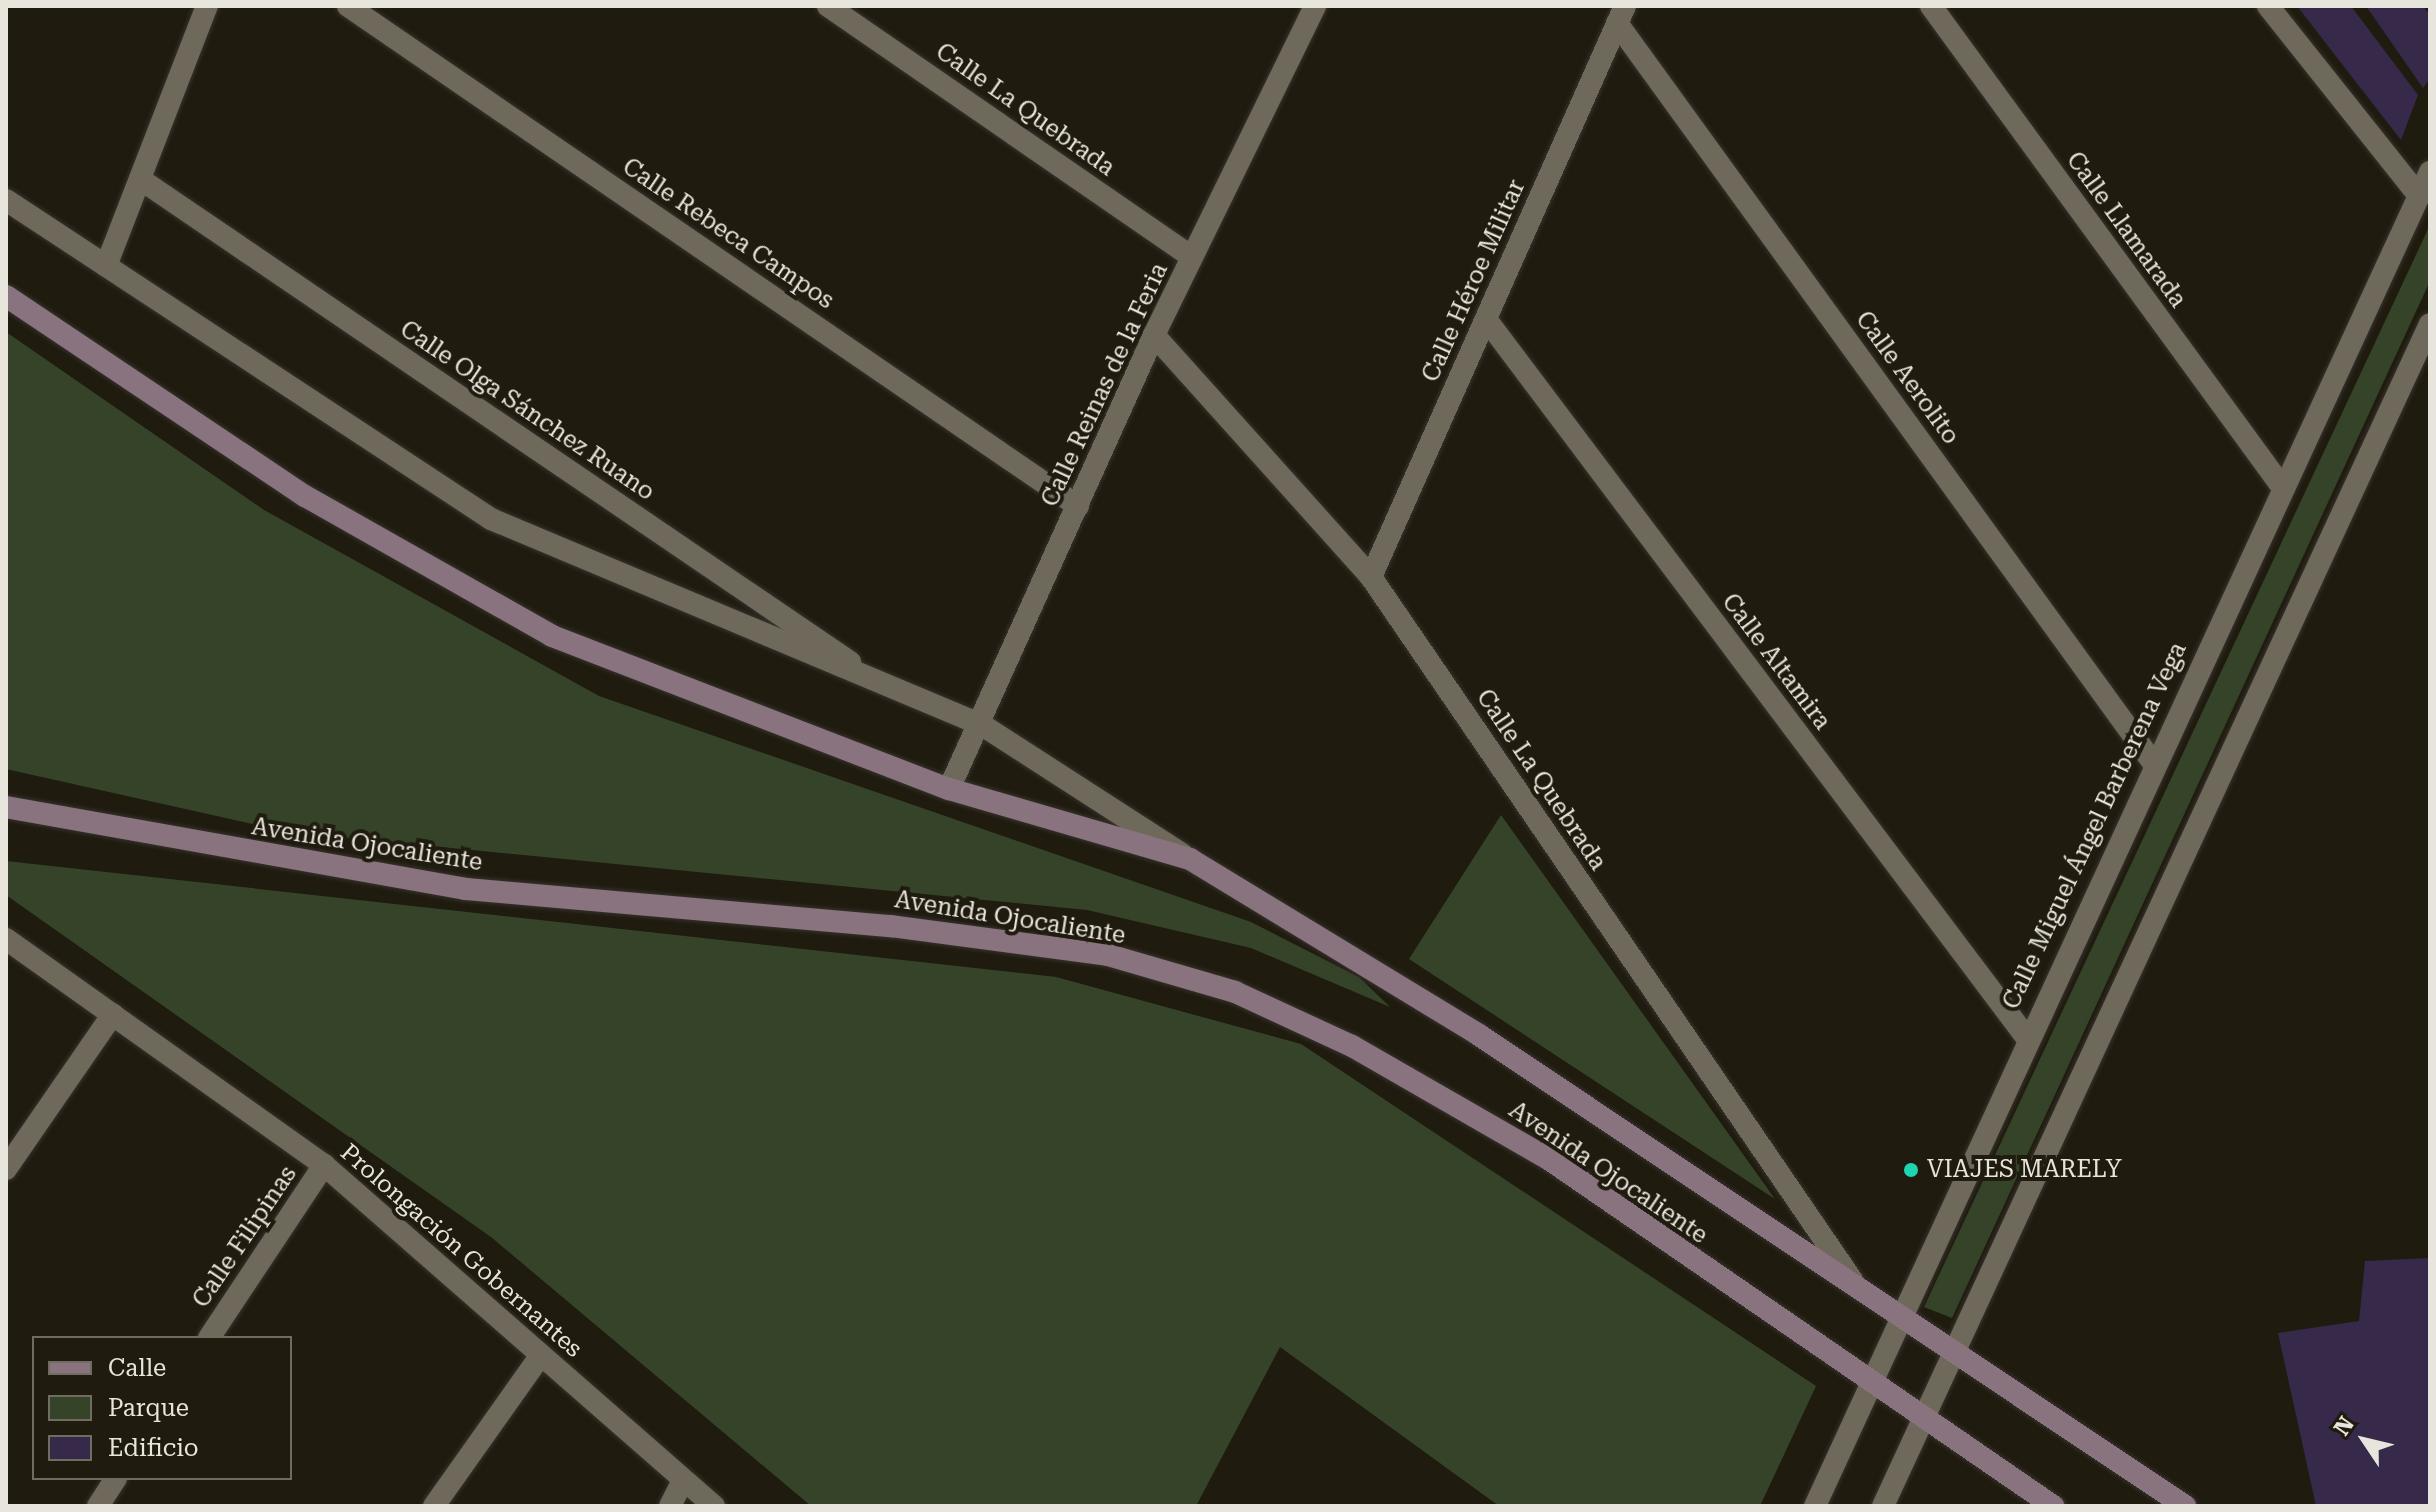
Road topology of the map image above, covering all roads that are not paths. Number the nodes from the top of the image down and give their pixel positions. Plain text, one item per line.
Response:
1 (207, 6) edge
2 (348, 6) edge
3 (828, 6) edge
4 (1290, 6) edge
5 (1931, 6) edge
6 (2268, 6) edge
7 (1312, 12) edge
8 (1621, 14) edge
9 (2430, 172) edge
10 (140, 179) junction
11 (2419, 196) junction
12 (6, 200) edge
13 (1192, 257) junction
14 (106, 266) junction
15 (6, 296) edge
16 (1486, 319) junction
17 (2429, 327) edge
18 (1154, 335) junction
19 (2430, 359) edge
20 (2280, 484) junction
21 (1078, 506) junction
22 (1371, 577) junction
23 (884, 686) junction
24 (982, 725) junction
25 (2154, 764) junction
26 (949, 789) junction
27 (6, 807) edge
28 (1190, 859) junction
29 (6, 939) edge
30 (113, 1014) junction
31 (2026, 1037) junction
32 (324, 1165) junction
33 (6, 1169) edge
34 (1852, 1280) junction
35 (1905, 1315) junction
36 (210, 1336) edge
37 (1952, 1348) junction
38 (541, 1355) junction
39 (1872, 1387) junction
40 (1922, 1418) junction
41 (115, 1480) edge
42 (682, 1482) junction
43 (98, 1506) edge
44 (434, 1506) edge
45 (670, 1506) edge
46 (714, 1506) edge
47 (1815, 1506) edge
48 (1883, 1506) edge
49 (2053, 1506) edge
50 (2185, 1506) edge

1 - 10 street
2 - 21 street, Calle Rebeca Campos
3 - 13 street, Calle La Quebrada
4 - 7 street
5 - 20 street, Calle Llamarada
6 - 11 street
7 - 13 street, Calle Reinas de la Feria
8 - 16 street, Calle Héroe Militar
8 - 25 street, Calle Aerolito
9 - 11 street, Calle Miguel Ángel Barberena Vega
10 - 14 street
10 - 23 street, Calle Olga Sánchez Ruano
11 - 20 street, Calle Miguel Ángel Barberena Vega
12 - 14 street, Avenida Ojocaliente
13 - 18 street, Calle Reinas de la Feria
14 - 23 street, Avenida Ojocaliente
15 - 26 main road, Avenida Ojocaliente
16 - 22 street, Calle Héroe Militar
16 - 31 street, Calle Altamira
17 - 19 street
17 - 37 street
18 - 21 street, Calle Reinas de la Feria
18 - 22 street, Calle La Quebrada
20 - 25 street, Calle Miguel Ángel Barberena Vega
21 - 24 street, Calle Reinas de la Feria
22 - 34 street, Calle La Quebrada
23 - 24 street, Avenida Ojocaliente
24 - 26 street, Calle Reinas de la Feria
24 - 28 street, Avenida Ojocaliente
25 - 31 street, Calle Miguel Ángel Barberena Vega
26 - 28 main road, Avenida Ojocaliente
27 - 39 main road, Avenida Ojocaliente
28 - 34 main road, Avenida Ojocaliente
29 - 30 street, Prolongación Gobernantes
30 - 32 street, Prolongación Gobernantes
30 - 33 street
31 - 35 street, Calle Miguel Ángel Barberena Vega
32 - 36 street, Calle Filipinas
32 - 38 street, Prolongación Gobernantes
34 - 35 main road, Avenida Ojocaliente
35 - 37 main road, Avenida Ojocaliente
35 - 39 street, Calle Miguel Ángel Barberena Vega
37 - 40 street
37 - 50 main road, Avenida Ojocaliente
38 - 42 street, Prolongación Gobernantes
38 - 44 street
39 - 40 main road, Avenida Ojocaliente
39 - 47 street, Calle Miguel Ángel Barberena Vega
40 - 48 street
40 - 49 main road, Avenida Ojocaliente
41 - 43 street
42 - 45 street
42 - 46 street, Prolongación Gobernantes

